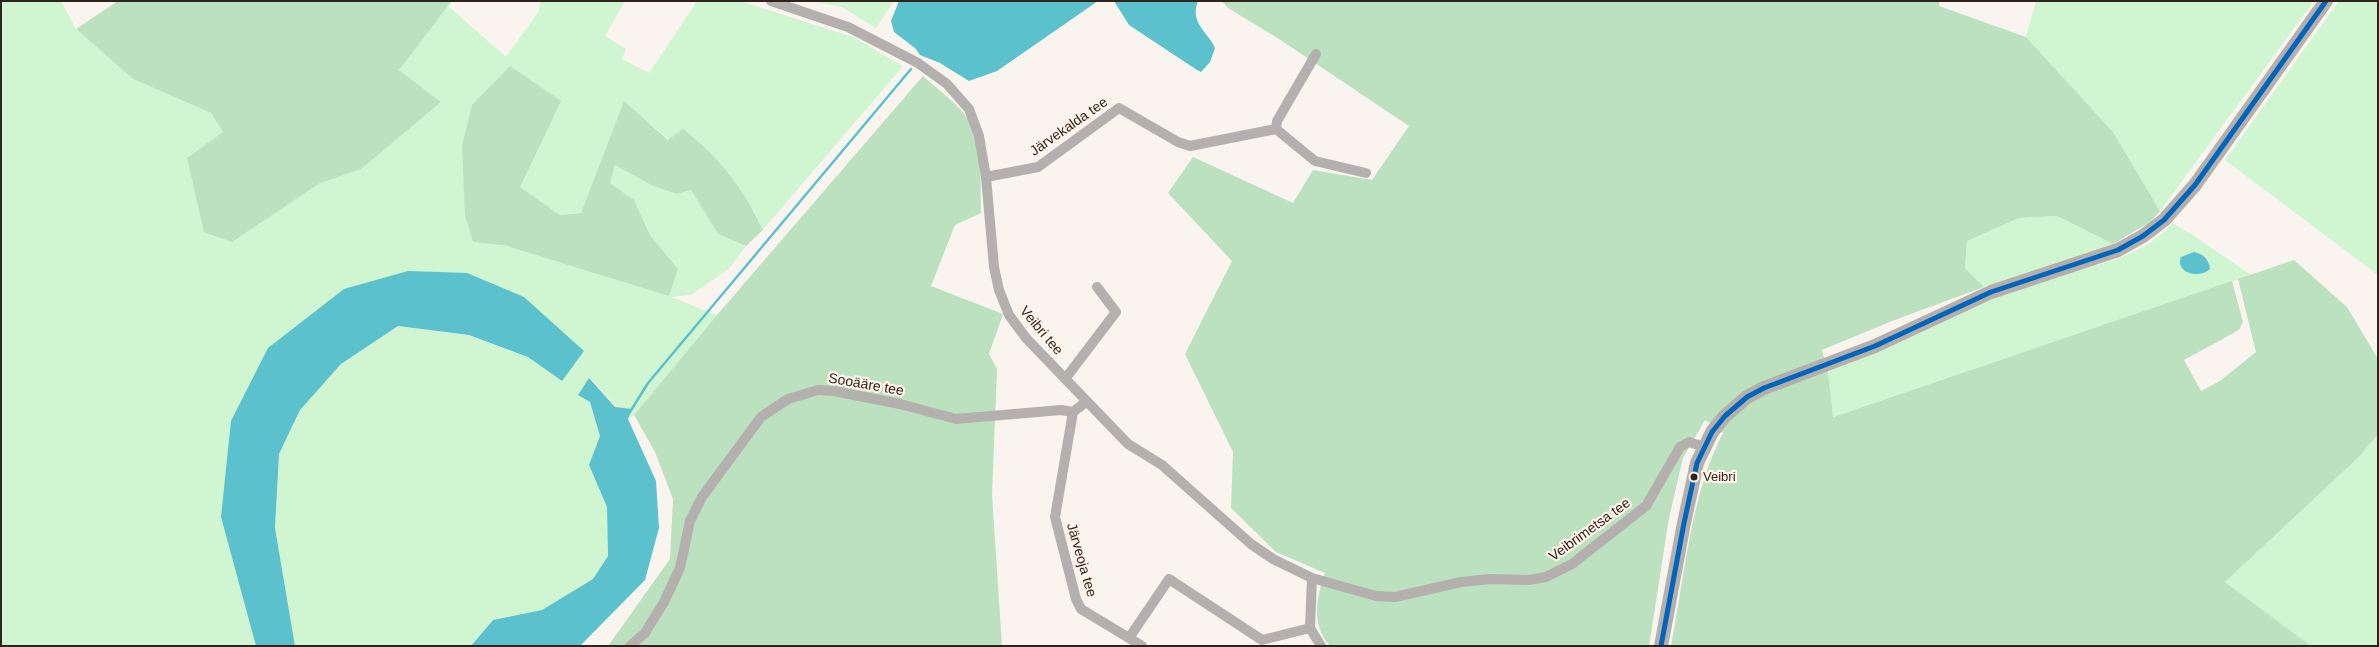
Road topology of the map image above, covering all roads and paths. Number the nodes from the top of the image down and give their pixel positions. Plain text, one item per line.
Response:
1 (771, 1) edge
2 (2326, 1) edge
3 (1316, 54) dead end
4 (1276, 129) junction
5 (1366, 173) dead end
6 (986, 176) junction
7 (1097, 287) dead end
8 (1065, 379) junction
9 (1086, 402) junction
10 (1073, 412) junction
11 (1704, 446) junction
12 (1312, 578) junction
13 (1310, 628) junction
14 (1129, 638) junction
15 (630, 646) edge
16 (1142, 646) edge
17 (1321, 646) edge
18 (1661, 646) edge

1 - 6 street, Veibri tee
2 - 11 street
3 - 4 street
4 - 5 street
4 - 6 street, Järvekalda tee
6 - 8 street, Veibri tee
7 - 8 street
8 - 9 street, Veibri tee
9 - 10 street
9 - 12 street, Veibri tee
10 - 14 street, Järveoja tee
10 - 15 street, Sooääre tee
11 - 12 street, Veibrimetsa tee
11 - 18 street
12 - 13 street
13 - 14 street
13 - 17 street
14 - 16 street, Järveoja tee

